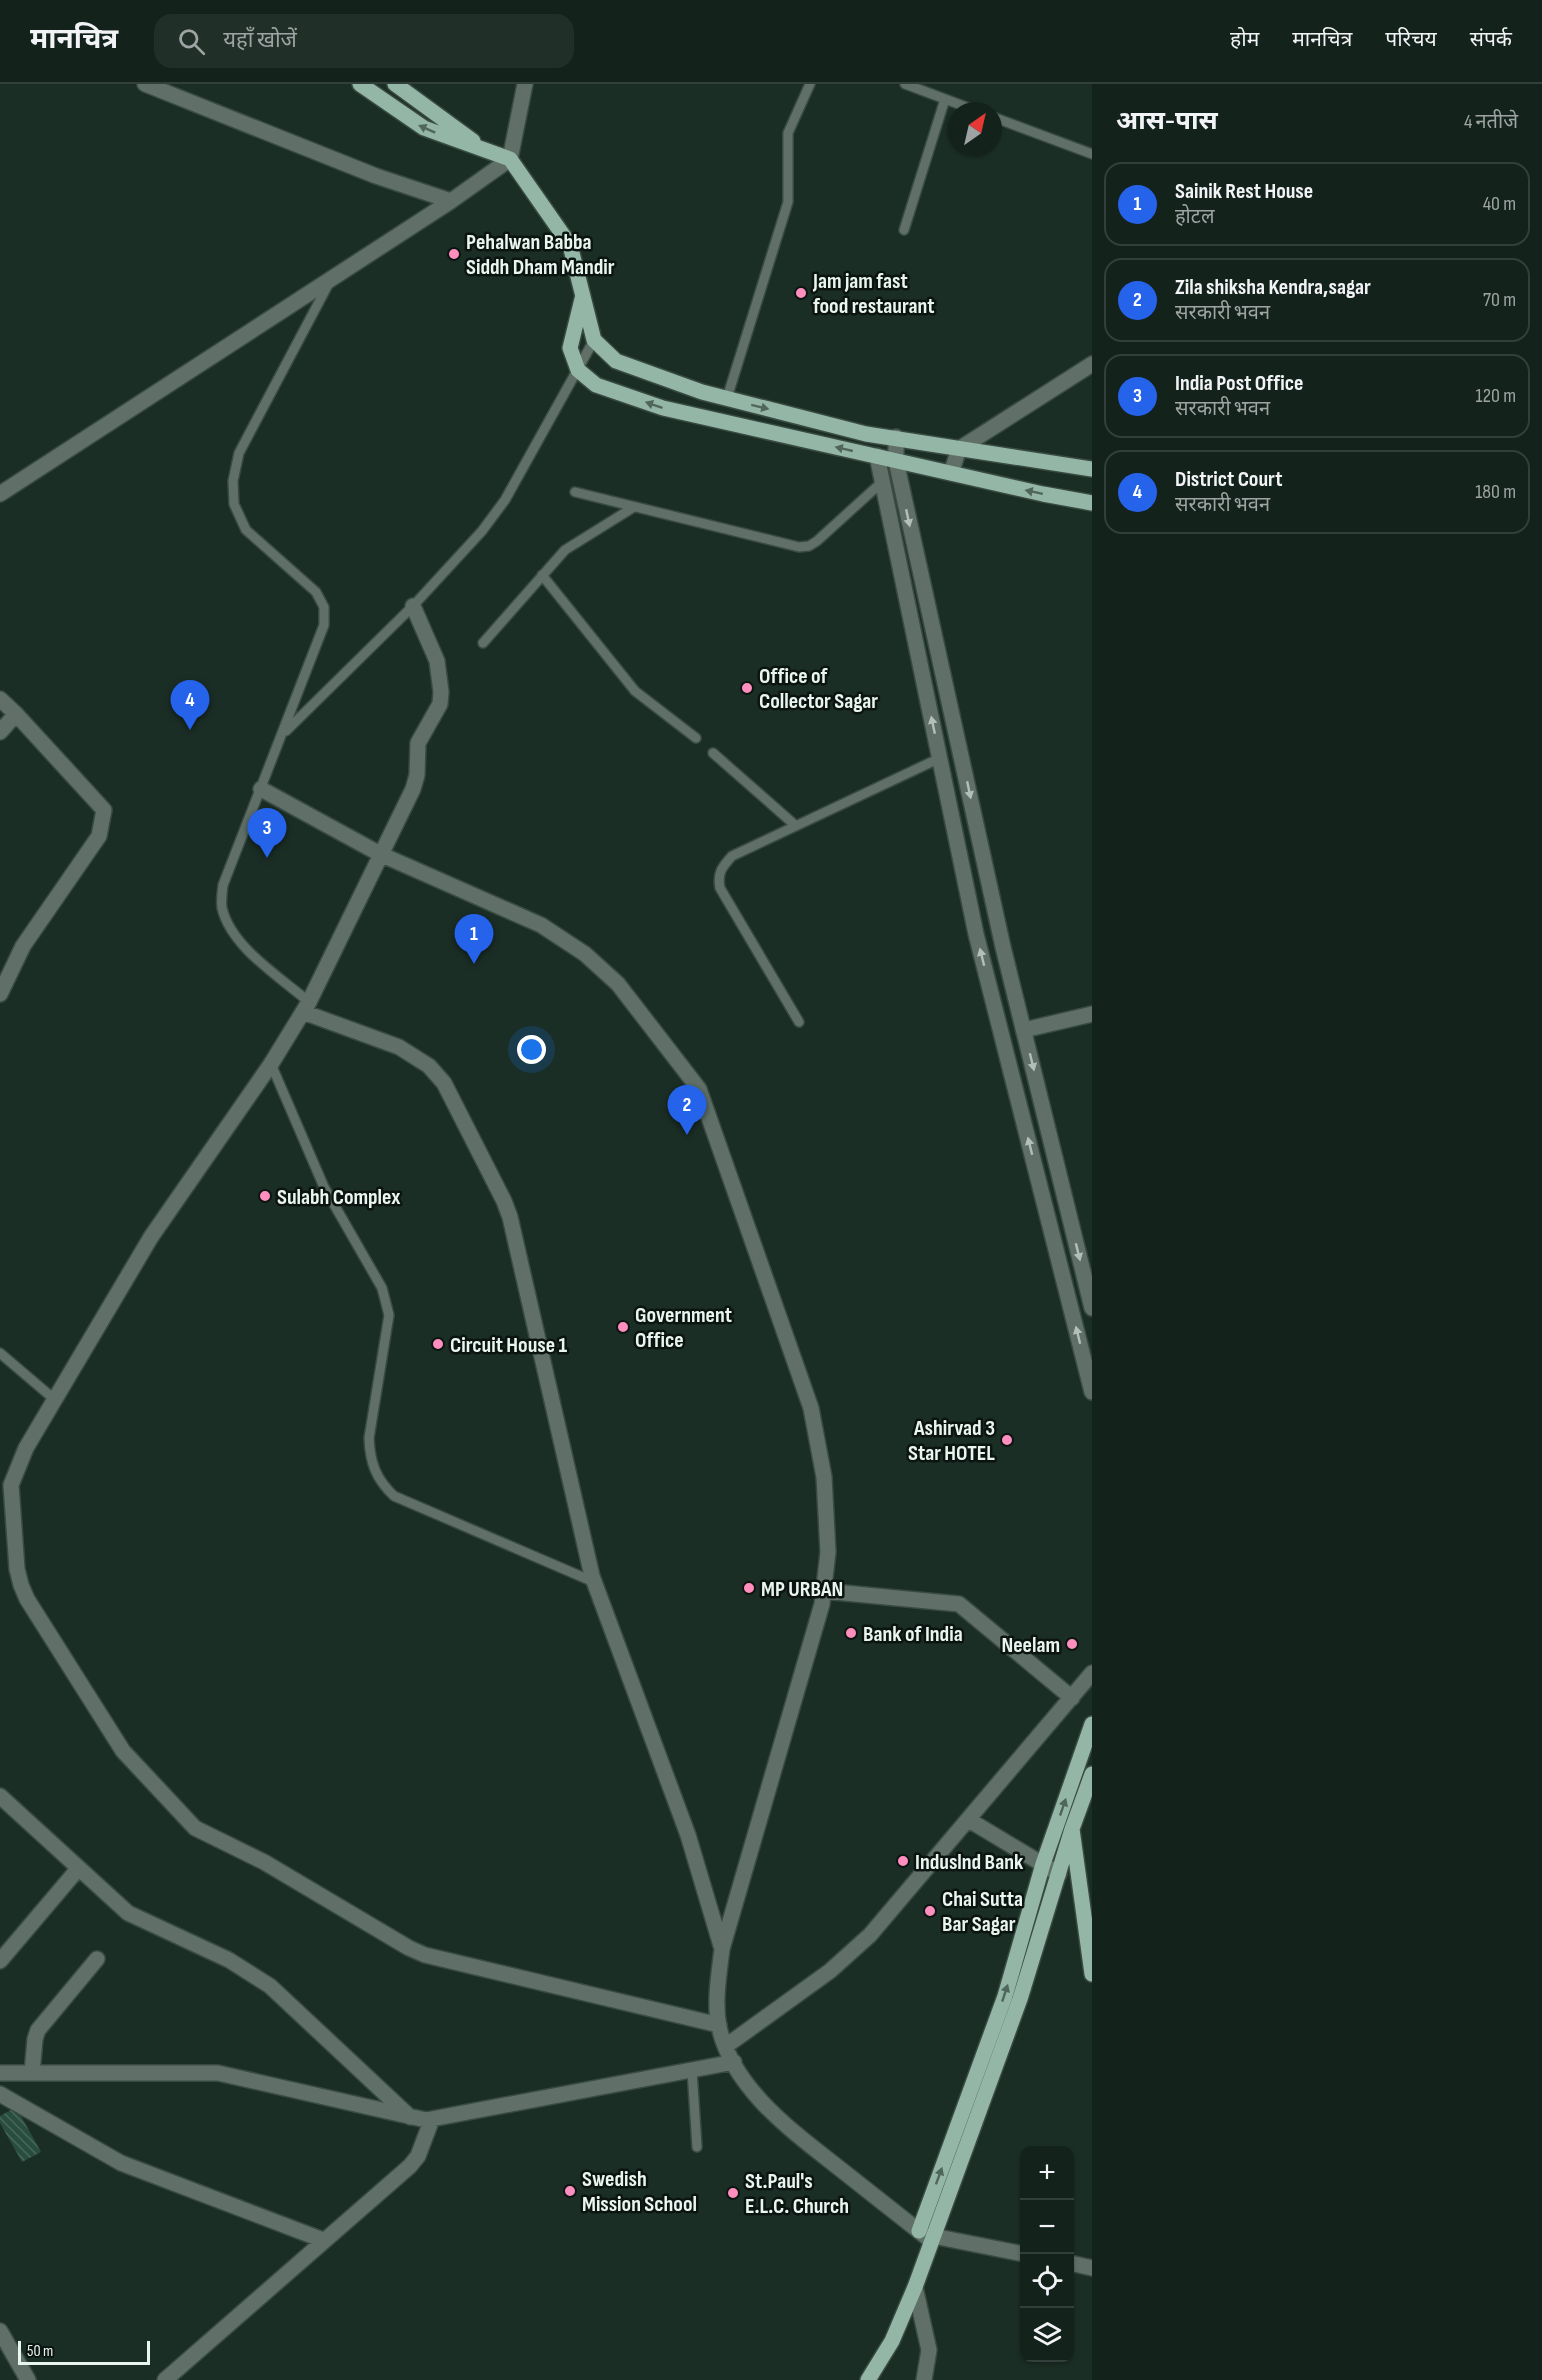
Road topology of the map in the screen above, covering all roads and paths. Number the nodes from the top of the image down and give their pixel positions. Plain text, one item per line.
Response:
1 (145, 84) edge
2 (360, 84) edge
3 (395, 84) edge
4 (525, 84) edge
5 (810, 84) edge
6 (905, 84) edge
7 (945, 99) junction
8 (953, 102) edge
9 (1002, 120) edge
10 (482, 149) junction
11 (1092, 154) edge
12 (510, 159) junction
13 (451, 201) junction
14 (904, 230) dead end
15 (331, 278) junction
16 (583, 296) junction
17 (594, 340) junction
18 (1092, 364) edge
19 (578, 370) junction
20 (727, 398) junction
21 (874, 435) junction
22 (896, 437) junction
23 (959, 449) junction
24 (877, 456) junction
25 (896, 461) junction
26 (1092, 469) edge
27 (951, 473) junction
28 (882, 482) junction
29 (575, 492) dead end
30 (0, 494) edge
31 (1092, 503) edge
32 (634, 507) junction
33 (542, 575) junction
34 (413, 606) junction
35 (483, 643) dead end
36 (0, 699) edge
37 (16, 714) junction
38 (0, 732) edge
39 (282, 734) junction
40 (696, 738) dead end
41 (713, 753) dead end
42 (940, 758) junction
43 (261, 789) junction
44 (796, 826) junction
45 (380, 854) junction
46 (0, 994) edge
47 (306, 1007) junction
48 (1092, 1014) edge
49 (799, 1022) dead end
50 (1024, 1030) junction
51 (271, 1064) junction
52 (1092, 1308) edge
53 (0, 1353) edge
54 (1092, 1392) edge
55 (54, 1400) junction
56 (594, 1582) junction
57 (824, 1591) junction
58 (1092, 1673) edge
59 (1072, 1698) junction
60 (1092, 1724) edge
61 (1092, 1774) edge
62 (0, 1796) edge
63 (969, 1820) junction
64 (1072, 1829) junction
65 (1043, 1864) junction
66 (78, 1869) junction
67 (1059, 1874) junction
68 (722, 1949) junction
69 (97, 1959) dead end
70 (0, 1961) edge
71 (1092, 1974) edge
72 (719, 2025) junction
73 (726, 2046) junction
74 (734, 2062) junction
75 (692, 2070) junction
76 (0, 2073) edge
77 (32, 2073) junction
78 (0, 2094) edge
79 (411, 2118) junction
80 (432, 2119) junction
81 (697, 2147) dead end
82 (928, 2236) junction
83 (323, 2241) junction
84 (1020, 2253) edge
85 (1074, 2264) edge
86 (1092, 2268) edge
87 (915, 2287) junction
88 (0, 2331) edge
89 (28, 2380) edge
90 (165, 2380) edge
91 (868, 2380) edge
92 (924, 2380) edge

1 - 13 street
10 -> 2 main road
3 - 10 main road
4 - 12 street
5 - 20 lane
6 - 7 lane
7 - 8 lane
7 - 14 lane
9 - 11 lane
10 - 12 main road
12 - 13 street
12 - 16 main road
13 - 15 street
15 - 30 street
15 - 39 lane
16 - 17 main road
16 - 19 main road
17 - 19 lane
17 - 20 main road
18 - 23 street
24 -> 19 main road
19 - 34 lane
20 -> 21 main road
21 - 22 main road
21 - 24 street
22 - 23 main road
22 - 25 street
23 - 26 main road
23 - 27 street
24 - 25 main road
24 - 28 street
25 - 27 main road
25 -> 50 street
31 -> 27 main road
28 - 32 lane
42 -> 28 street
29 - 32 lane
32 - 33 lane
33 - 35 lane
33 - 40 lane
34 - 39 lane
34 - 45 street
36 - 37 street
37 - 38 street
37 - 46 street
39 - 43 lane
41 - 44 lane
42 - 44 lane
54 -> 42 street
43 - 45 street
43 - 47 lane
44 - 49 lane
45 - 47 street
45 - 57 street
47 - 51 street
47 - 56 street
48 - 50 street
50 -> 52 street
51 - 55 street
51 - 56 lane
53 - 55 lane
55 - 72 street
56 - 68 street
57 - 59 street
57 - 68 street
58 - 59 street
59 - 63 street
65 -> 60 main road
61 - 64 main road
62 - 66 street
63 - 65 street
63 - 73 street
64 - 67 main road
64 - 71 main road
65 - 67 street
82 -> 65 main road
66 - 70 street
66 - 79 street
67 - 82 main road
68 - 72 street
69 - 77 street
72 - 73 street
73 - 74 street
74 - 75 street
74 - 82 street
75 - 80 street
75 - 81 lane
76 - 77 street
77 - 79 street
78 - 83 street
79 - 80 street
80 - 83 street
82 - 84 street
82 - 87 main road
83 - 90 street
85 - 86 street
87 - 91 main road
87 - 92 street
88 - 89 street

